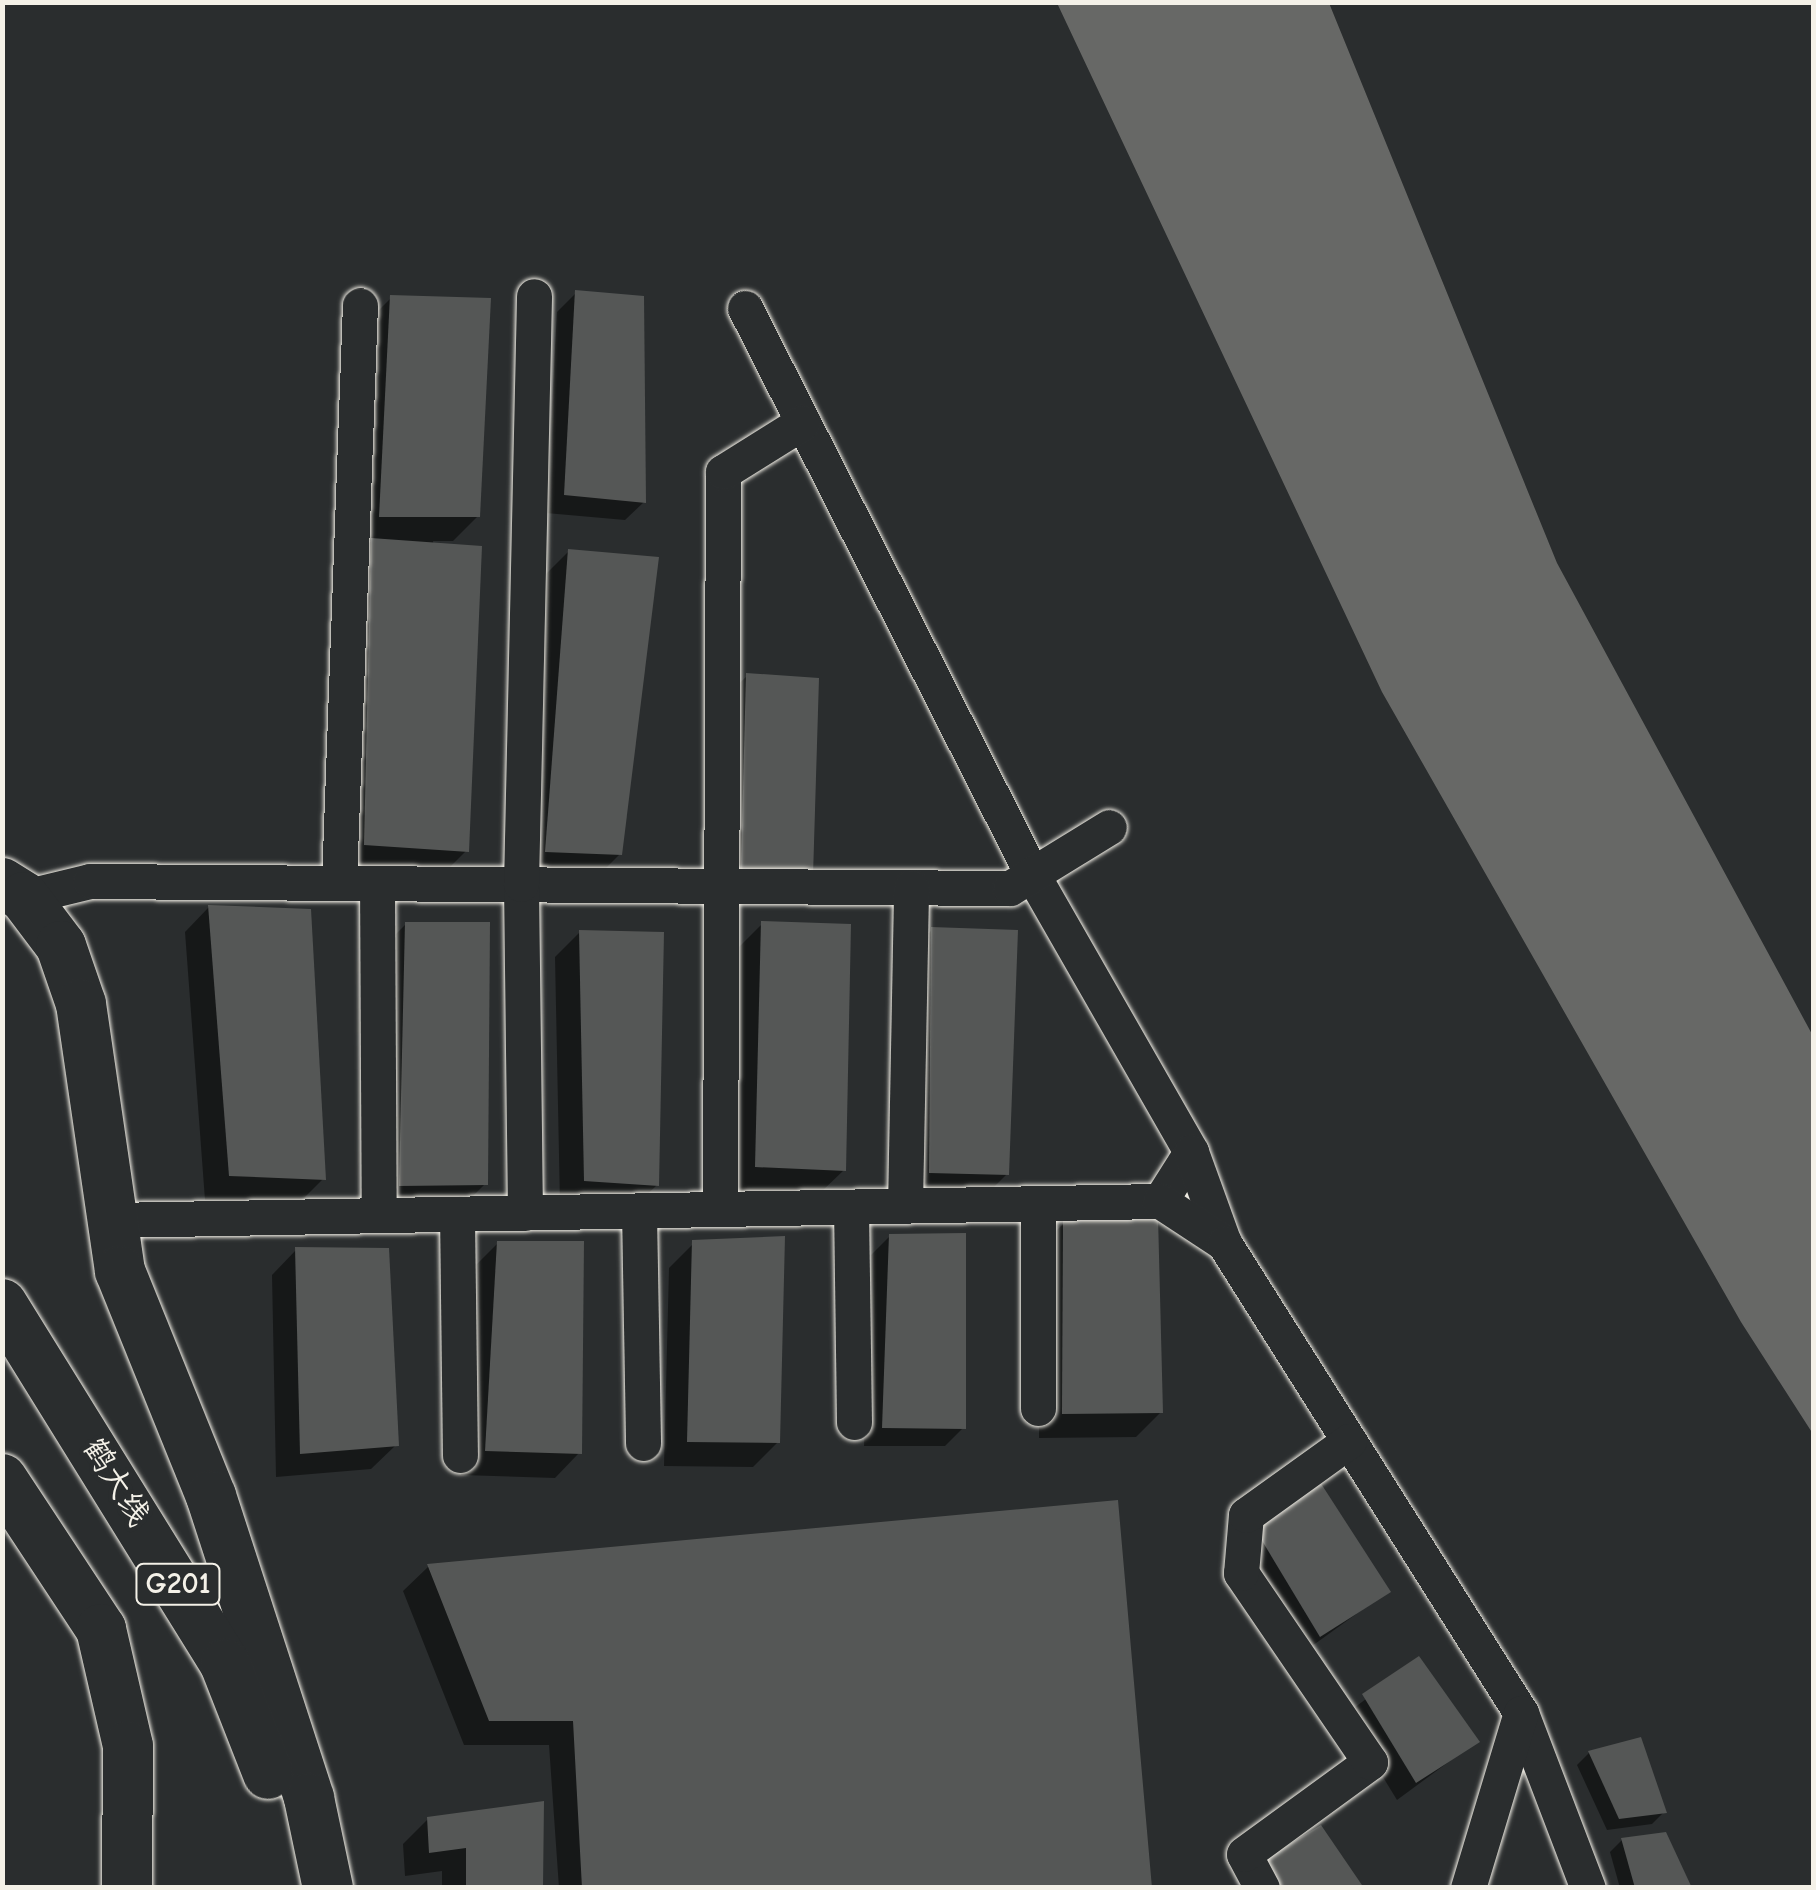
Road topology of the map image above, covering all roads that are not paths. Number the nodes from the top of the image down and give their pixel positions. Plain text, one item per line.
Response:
1 (534, 296) dead end
2 (360, 304) dead end
3 (745, 308) dead end
4 (803, 422) junction
5 (1109, 827) dead end
6 (1032, 874) junction
7 (338, 882) junction
8 (377, 883) junction
9 (520, 884) junction
10 (720, 886) junction
11 (911, 887) junction
12 (13, 890) edge
13 (1192, 1152) junction
14 (1160, 1201) junction
15 (1038, 1204) junction
16 (905, 1206) junction
17 (852, 1207) junction
18 (720, 1209) junction
19 (639, 1210) junction
20 (525, 1212) junction
21 (458, 1214) junction
22 (380, 1215) junction
23 (112, 1220) junction
24 (1224, 1243) junction
25 (2, 1304) edge
26 (1038, 1408) dead end
27 (854, 1422) dead end
28 (1350, 1441) junction
29 (643, 1443) dead end
30 (460, 1455) dead end
31 (2, 1479) edge
32 (1521, 1713) junction
33 (127, 1888) edge
34 (305, 1888) edge
35 (328, 1888) edge
36 (1262, 1888) edge
37 (1468, 1888) edge
38 (1588, 1888) edge

1 - 9 street
2 - 7 street
3 - 4 street
4 - 6 street
4 - 10 street
5 - 6 street
6 - 11 street
6 - 13 street
7 - 8 street
7 - 12 street
8 - 9 street
8 - 22 street
9 - 10 street
9 - 20 street
10 - 11 street
10 - 18 street
11 - 16 street
12 - 23 highway
13 - 14 street
13 - 24 street
14 - 15 street
14 - 24 street
15 - 16 street
15 - 26 street
16 - 17 street
17 - 18 street
17 - 27 street
18 - 19 street
19 - 20 street
19 - 29 street
20 - 21 street
21 - 22 street
21 - 30 street
22 - 23 street
23 - 35 highway
24 - 28 street
25 - 34 highway, 鹤大线 / G201
28 - 32 street
28 - 36 street
31 - 33 highway
32 - 37 street
32 - 38 street

